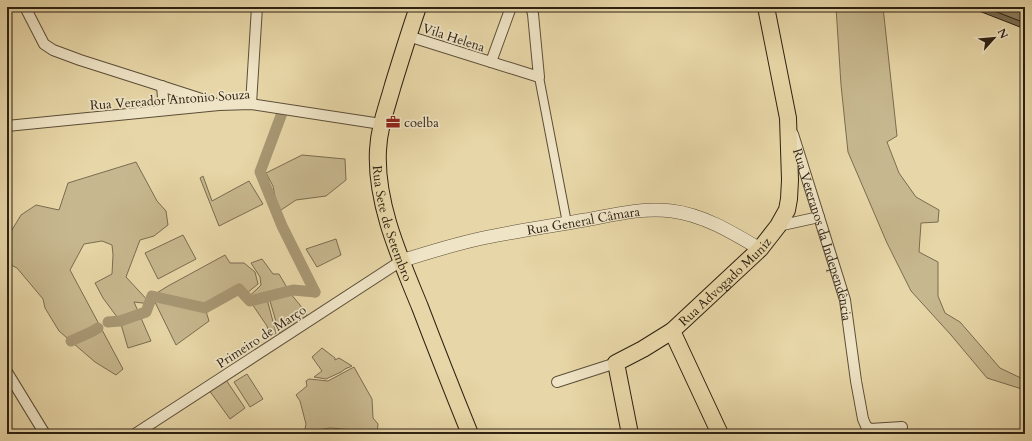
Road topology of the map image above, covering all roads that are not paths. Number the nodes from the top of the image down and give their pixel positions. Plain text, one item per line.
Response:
1 (25, 7) edge
2 (257, 7) edge
3 (418, 7) edge
4 (511, 7) edge
5 (531, 7) edge
6 (766, 7) edge
7 (408, 36) junction
8 (491, 62) junction
9 (539, 77) junction
10 (162, 86) junction
11 (251, 104) junction
12 (219, 105) junction
13 (164, 110) junction
14 (788, 118) junction
15 (381, 124) junction
16 (7, 126) edge
17 (819, 217) junction
18 (567, 223) junction
19 (778, 226) junction
20 (760, 249) junction
21 (401, 261) junction
22 (672, 331) junction
23 (616, 363) junction
24 (7, 372) edge
25 (557, 382) dead end
26 (902, 427) dead end
27 (45, 434) edge
28 (135, 434) edge
29 (470, 434) edge
30 (630, 434) edge
31 (720, 434) edge

1 - 10 street
2 - 11 street
3 - 7 main road, Rua Sete de Setembro
4 - 8 street, Vila Helena
5 - 9 street
6 - 14 main road, Rua Veteranos da Independência
7 - 8 street, Vila Helena
7 - 15 main road, Rua Sete de Setembro
8 - 9 street, Vila Helena
9 - 18 street
10 - 12 street
10 - 13 street
11 - 12 street, Rua Vereador Antonio Souza
11 - 15 street, Rua Vereador Antonio Souza
12 - 13 street, Rua Vereador Antonio Souza
13 - 16 street, Rua Vereador Antonio Souza
14 - 17 street, Rua Veteranos da Independência
14 - 19 main road, Rua Advogado Muniz
15 - 21 main road, Rua Sete de Setembro
17 - 19 street
17 - 26 street, Rua Veteranos da Independência
18 - 20 street, Rua General Câmara
18 - 21 street, Rua General Câmara
19 - 20 main road, Rua Advogado Muniz
20 - 22 main road, Rua Advogado Muniz
21 - 28 street, Primeiro de Março
21 - 29 main road, Rua Sete de Setembro
22 - 23 main road
22 - 31 main road, Rua Advogado Muniz
23 - 25 street
23 - 30 main road
24 - 27 street

